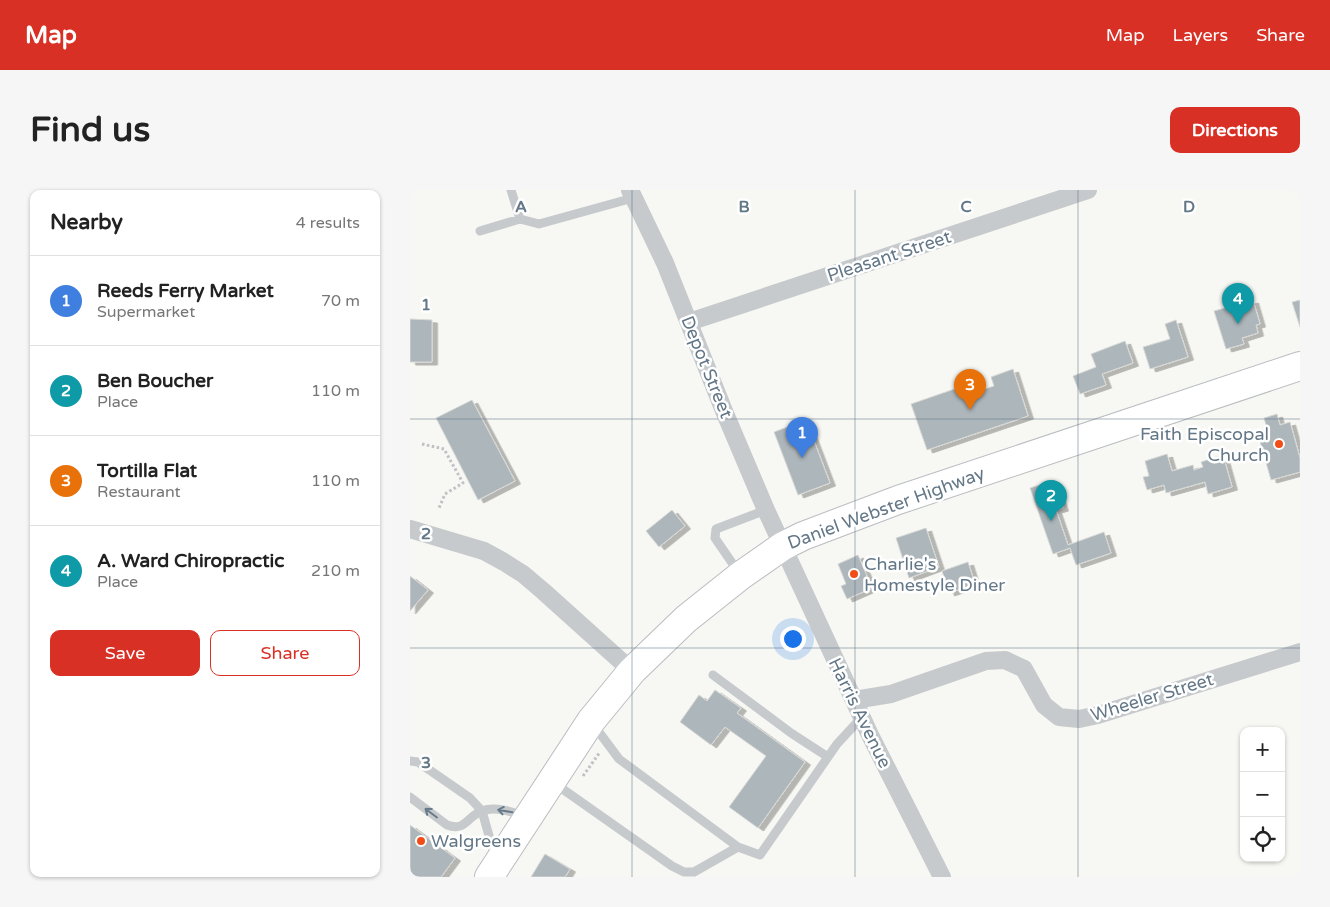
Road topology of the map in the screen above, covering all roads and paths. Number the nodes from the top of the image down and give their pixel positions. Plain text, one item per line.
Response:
1 (511, 190) edge
2 (1088, 190) edge
3 (631, 194) edge
4 (520, 218) junction
5 (480, 231) dead end
6 (689, 322) junction
7 (1300, 367) edge
8 (422, 444) dead end
9 (439, 508) dead end
10 (766, 510) junction
11 (410, 528) edge
12 (783, 546) junction
13 (740, 576) junction
14 (1300, 652) edge
15 (632, 672) junction
16 (713, 675) dead end
17 (854, 700) junction
18 (862, 717) junction
19 (591, 720) junction
20 (607, 742) junction
21 (828, 757) junction
22 (410, 761) edge
23 (561, 788) junction
24 (410, 798) edge
25 (482, 810) junction
26 (528, 816) junction
27 (738, 848) junction
28 (494, 871) edge
29 (942, 877) edge

1 - 4 lane
2 - 6 street, Pleasant Street
3 - 4 lane
3 - 6 street, Depot Street
4 - 5 lane
6 - 10 street, Depot Street
7 - 12 main road, Daniel Webster Highway
8 - 9 path
10 - 12 street, Depot Street
10 - 13 lane
11 - 15 street
12 - 13 main road, Daniel Webster Highway
12 - 17 street, Harris Avenue
13 - 15 main road, Daniel Webster Highway
14 - 17 street, Wheeler Street
15 - 19 main road, Daniel Webster Highway
16 - 21 lane
17 - 18 street, Harris Avenue
18 - 21 lane
18 - 29 street, Harris Avenue
19 - 20 lane
19 - 23 main road, Daniel Webster Highway
20 - 23 path
20 - 27 lane
21 - 27 lane
22 - 25 lane
23 - 26 main road, Daniel Webster Highway
23 - 27 lane
25 -> 24 lane
26 -> 25 lane
25 - 28 lane
26 - 28 main road, Daniel Webster Highway

